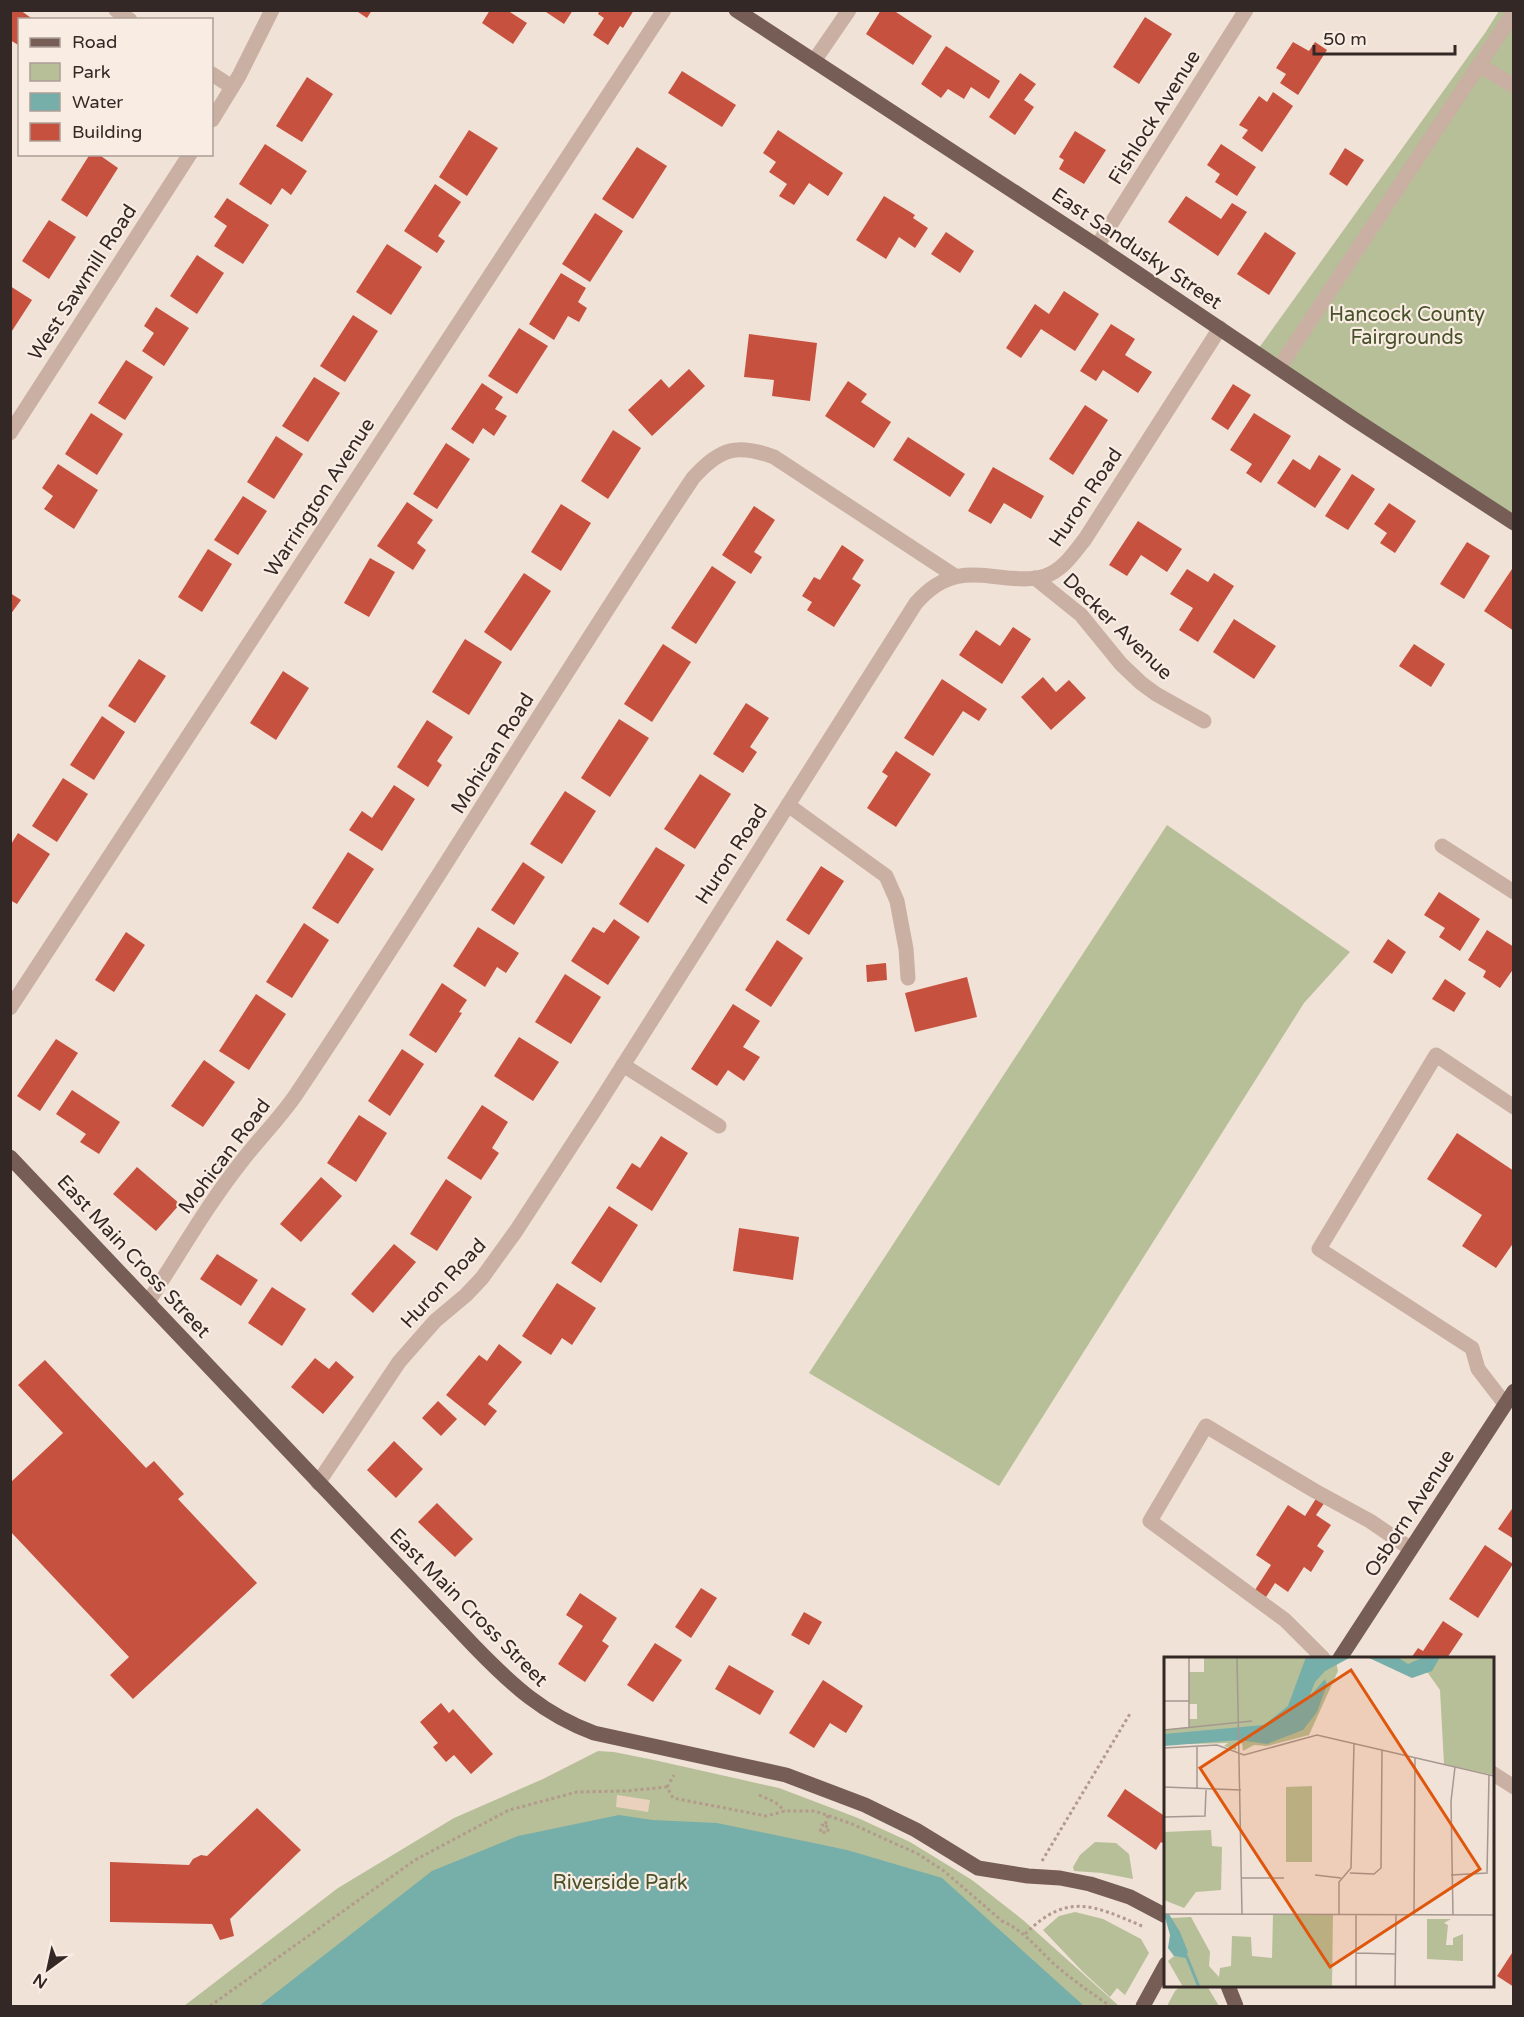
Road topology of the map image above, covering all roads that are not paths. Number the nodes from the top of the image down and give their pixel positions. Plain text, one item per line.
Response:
1 (272, 10) edge
2 (664, 10) edge
3 (736, 10) edge
4 (849, 10) edge
5 (1246, 10) edge
6 (1514, 12) edge
7 (814, 61) junction
8 (1479, 65) junction
9 (213, 75) edge
10 (1514, 86) edge
11 (232, 87) junction
12 (213, 118) edge
13 (189, 156) edge
14 (1097, 246) junction
15 (1220, 328) junction
16 (1279, 368) junction
17 (10, 433) edge
18 (1514, 523) edge
19 (955, 576) junction
20 (1035, 578) junction
21 (1204, 721) dead end
22 (788, 805) junction
23 (1442, 846) dead end
24 (1514, 892) edge
25 (908, 978) dead end
26 (10, 1008) edge
27 (623, 1065) junction
28 (1514, 1107) edge
29 (719, 1126) dead end
30 (10, 1157) edge
31 (148, 1302) junction
32 (1509, 1397) edge
33 (318, 1483) junction
34 (1411, 1549) junction
35 (1321, 1657) edge
36 (1341, 1657) edge
37 (1494, 1774) edge
38 (1514, 1787) edge
39 (1164, 1915) edge
40 (1164, 1968) edge
41 (1228, 1987) edge
42 (1143, 2007) edge
43 (1236, 2007) edge

1 - 11 street
2 - 26 street, Warrington Avenue
3 - 7 main road, East Sandusky Street
4 - 7 street
5 - 14 street, Fishlock Avenue
6 - 8 street
7 - 14 main road, East Sandusky Street
8 - 10 street
8 - 16 street
9 - 11 street
11 - 12 street
13 - 17 street, West Sawmill Road
14 - 15 main road, East Sandusky Street
15 - 16 main road, East Sandusky Street
15 - 20 street, Huron Road
16 - 18 main road, East Sandusky Street
19 - 20 street, Huron Road
19 - 22 street, Huron Road
19 - 31 street, Mohican Road
20 - 21 street, Decker Avenue
22 - 25 street
22 - 27 street, Huron Road
23 - 24 street
27 - 29 street
27 - 33 street, Huron Road
28 - 32 street
30 - 31 main road, East Main Cross Street
31 - 33 main road, East Main Cross Street
32 - 34 main road, Osborn Avenue
33 - 39 main road, East Main Cross Street
34 - 35 street
34 - 36 main road, Osborn Avenue
37 - 38 street
40 - 42 main road
41 - 43 main road

